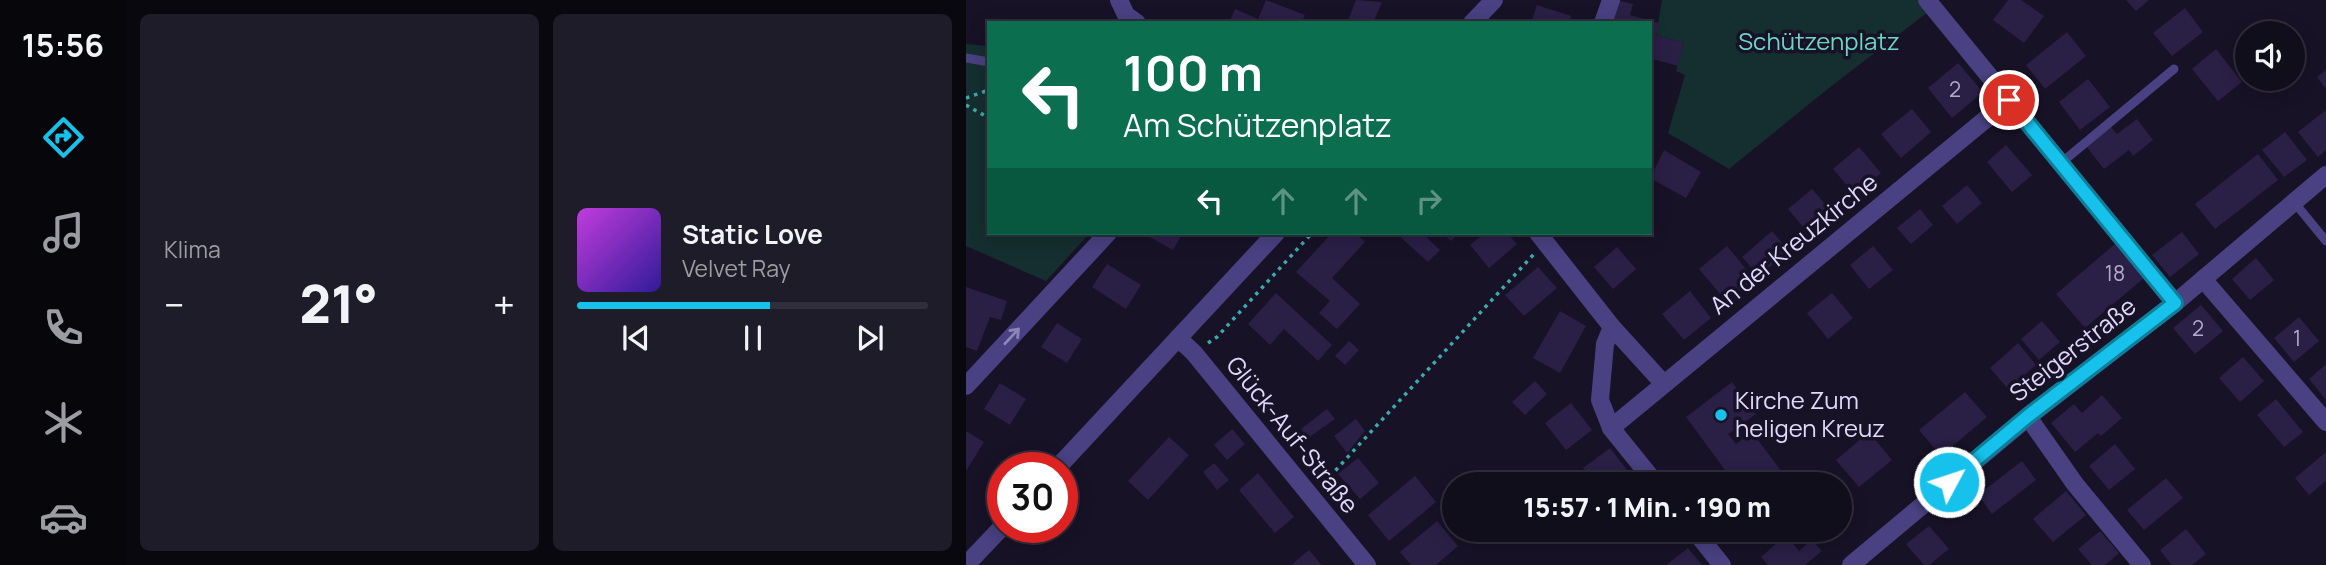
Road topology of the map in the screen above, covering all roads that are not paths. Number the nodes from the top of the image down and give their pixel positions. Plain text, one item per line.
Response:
1 (1119, 0) edge
2 (1494, 0) edge
3 (1611, 0) edge
4 (1927, 0) edge
5 (1134, 21) edge
6 (1474, 21) edge
7 (1604, 21) edge
8 (966, 58) edge
9 (987, 62) edge
10 (2174, 69) dead end
11 (2009, 100) junction
12 (2061, 163) junction
13 (2326, 176) edge
14 (2294, 202) junction
15 (1106, 235) edge
16 (1274, 235) edge
17 (1541, 237) edge
18 (2326, 241) edge
19 (2203, 279) junction
20 (2175, 303) junction
21 (1612, 327) junction
22 (1178, 338) junction
23 (1663, 383) junction
24 (966, 386) edge
25 (2028, 416) junction
26 (2326, 422) edge
27 (1611, 428) junction
28 (1072, 452) edge
29 (1647, 472) edge
30 (1704, 542) edge
31 (987, 543) edge
32 (966, 565) edge
33 (1367, 565) edge
34 (1722, 565) edge
35 (1851, 565) edge
36 (2142, 565) edge

1 - 5 street
2 - 6 street
3 - 7 street
4 - 11 street
8 - 9 lane
10 - 12 lane
11 - 12 street
11 - 23 street, An der Kreuzkirche
12 - 20 street
13 - 14 street, Steigerstraße
14 - 18 lane
14 - 19 street, Steigerstraße
24 -> 15 street
16 - 22 street
17 - 21 street
19 - 20 street, Steigerstraße
19 - 26 street
20 - 25 street, Steigerstraße
21 - 23 street
21 - 27 street
22 - 28 street
22 - 33 street, Glück-Auf-Straße
23 - 27 street, An der Kreuzkirche
25 - 35 street, Steigerstraße
25 - 36 street
27 - 29 street
30 - 34 street
31 - 32 street

